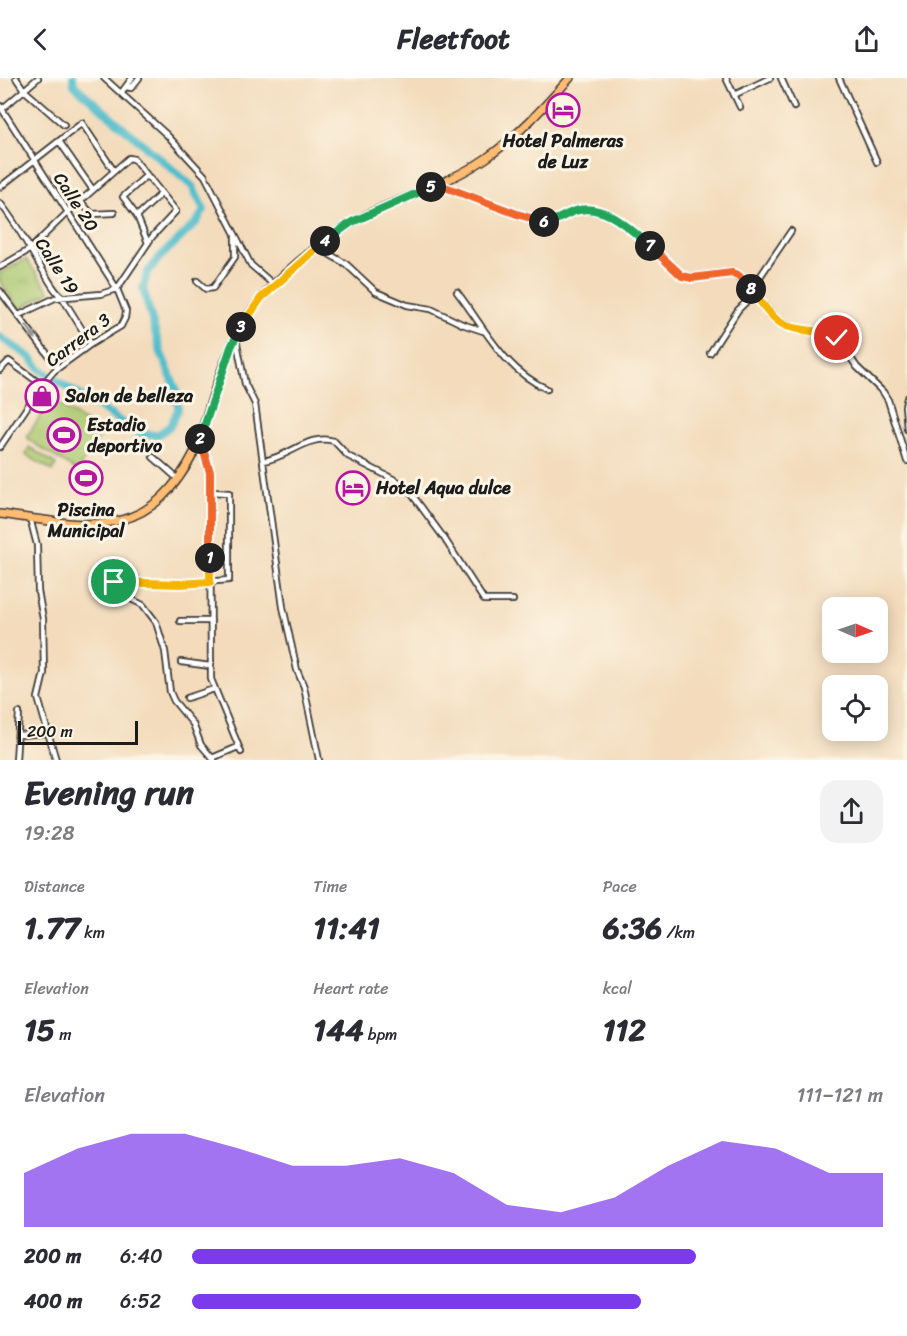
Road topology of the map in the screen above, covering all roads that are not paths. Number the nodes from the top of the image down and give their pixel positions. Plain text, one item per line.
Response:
1 (16, 78) edge
2 (38, 78) edge
3 (104, 78) edge
4 (132, 78) edge
5 (139, 78) edge
6 (570, 78) edge
7 (726, 78) edge
8 (770, 78) edge
9 (781, 78) edge
10 (839, 78) edge
11 (127, 87) junction
12 (24, 90) junction
13 (121, 93) junction
14 (734, 94) junction
15 (794, 106) dead end
16 (740, 107) dead end
17 (1, 109) edge
18 (63, 125) dead end
19 (59, 141) junction
20 (33, 160) junction
21 (877, 162) dead end
22 (114, 171) junction
23 (147, 175) junction
24 (437, 184) junction
25 (0, 187) edge
26 (93, 190) junction
27 (161, 194) junction
28 (80, 201) junction
29 (0, 203) edge
30 (67, 213) junction
31 (114, 213) dead end
32 (137, 216) junction
33 (791, 231) dead end
34 (235, 233) junction
35 (148, 243) junction
36 (317, 248) junction
37 (29, 250) junction
38 (0, 267) edge
39 (197, 281) dead end
40 (274, 285) junction
41 (117, 290) junction
42 (0, 291) edge
43 (457, 292) dead end
44 (753, 292) junction
45 (62, 297) junction
46 (126, 311) joint
47 (19, 315) junction
48 (483, 331) junction
49 (235, 336) junction
50 (91, 344) junction
51 (710, 353) dead end
52 (0, 370) edge
53 (56, 370) junction
54 (42, 385) junction
55 (546, 389) dead end
56 (907, 398) edge
57 (907, 429) edge
58 (199, 437) junction
59 (901, 440) junction
60 (0, 447) edge
61 (153, 457) dead end
62 (263, 461) junction
63 (907, 461) edge
64 (178, 480) junction
65 (211, 492) junction
66 (0, 514) edge
67 (30, 518) junction
68 (210, 582) junction
69 (513, 600) dead end
70 (180, 621) dead end
71 (211, 621) junction
72 (182, 662) dead end
73 (210, 666) junction
74 (214, 689) junction
75 (187, 698) dead end
76 (19, 713) dead end
77 (48, 733) junction
78 (19, 735) junction
79 (213, 759) edge
80 (16, 760) edge
81 (56, 760) edge
82 (319, 760) edge

1 - 12 street
2 - 12 street
3 - 13 street
4 - 11 street
5 - 11 street
6 - 24 main road
7 - 14 street
8 - 14 street
9 - 15 street
10 - 21 street
11 - 13 street
12 - 17 street
12 - 18 street
13 - 34 street
14 - 16 street
17 - 20 street, Calle 20
19 - 20 street
19 - 22 street
19 - 26 street
20 - 25 street
20 - 30 street, Calle 20
22 - 23 street
22 - 26 street
23 - 27 street
23 - 32 street
24 - 36 main road
24 - 44 street
26 - 28 street
27 - 32 street
27 - 35 street
28 - 30 street
28 - 31 street
29 - 37 street, Calle 19
30 - 37 street
30 - 41 street, Calle 20
32 - 35 street
33 - 44 street
34 - 39 street
34 - 40 street
35 - 41 street
36 - 40 main road
36 - 48 street
37 - 38 street
37 - 45 street, Calle 19
40 - 49 main road
41 - 45 street
41 - 46 street, Calle 20
42 - 47 street
43 - 48 street
44 - 51 street
44 - 59 street
45 - 47 street
45 - 50 street, Calle 19
46 - 50 street, Carrera 3
47 -> 53 street
48 - 55 street
49 - 58 main road
49 - 62 street
50 - 53 street, Carrera 3
52 - 54 street
53 - 54 street, Carrera 3
54 - 60 street, Carrera 3
56 - 57 street
57 - 59 street
58 - 64 main road
58 - 65 street
59 - 63 street
61 - 64 street
62 - 69 street
62 - 82 street
64 - 67 main road
65 - 68 street
65 - 68 street
66 - 67 main road
67 - 77 street
68 - 71 street
68 - 79 street
70 - 71 street
71 - 73 street
72 - 73 street
73 - 74 street
74 - 75 street
74 - 79 street
76 - 78 street
77 - 78 street
77 - 81 street
78 - 80 street

